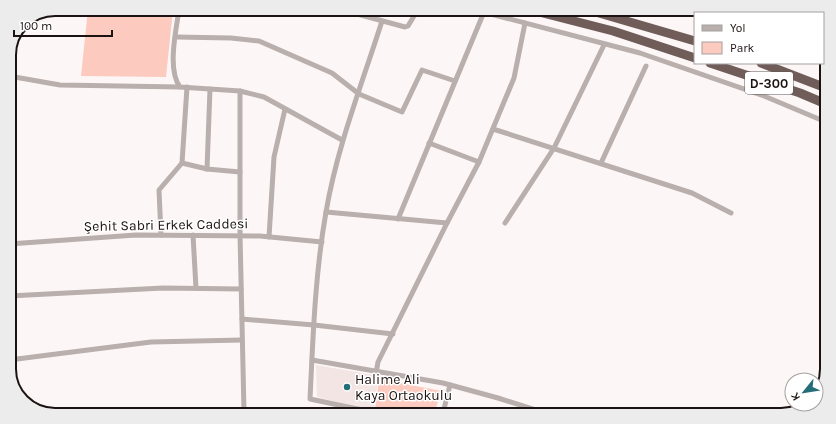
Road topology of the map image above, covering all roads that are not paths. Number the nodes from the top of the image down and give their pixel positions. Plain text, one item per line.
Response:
1 (178, 16) edge
2 (364, 16) edge
3 (414, 16) edge
4 (482, 16) edge
5 (499, 16) edge
6 (555, 16) edge
7 (613, 16) edge
8 (382, 21) junction
9 (524, 23) junction
10 (176, 37) junction
11 (694, 40) edge
12 (604, 45) junction
13 (694, 58) edge
14 (713, 64) edge
15 (764, 64) edge
16 (646, 66) dead end
17 (16, 77) edge
18 (455, 81) junction
19 (820, 86) edge
20 (180, 87) junction
21 (187, 87) junction
22 (210, 89) junction
23 (240, 92) junction
24 (359, 94) junction
25 (820, 101) edge
26 (285, 109) junction
27 (820, 119) edge
28 (493, 128) junction
29 (342, 140) junction
30 (429, 143) junction
31 (554, 148) junction
32 (479, 162) junction
33 (182, 163) junction
34 (601, 163) junction
35 (207, 169) junction
36 (240, 172) junction
37 (326, 212) junction
38 (731, 213) dead end
39 (398, 219) junction
40 (447, 223) junction
41 (505, 223) dead end
42 (161, 235) junction
43 (193, 235) junction
44 (240, 235) junction
45 (269, 237) junction
46 (322, 242) junction
47 (16, 244) edge
48 (196, 288) junction
49 (241, 289) junction
50 (16, 296) edge
51 (242, 319) junction
52 (314, 325) junction
53 (392, 334) junction
54 (242, 340) junction
55 (16, 359) edge
56 (312, 360) junction
57 (376, 372) junction
58 (450, 385) junction
59 (244, 408) edge
60 (353, 408) edge
61 (443, 408) edge
62 (527, 408) edge

1 - 10 street
2 - 8 street
3 - 8 street
4 - 18 street
5 - 9 street
6 - 13 highway
7 - 11 highway
8 - 24 street
9 - 12 street
9 - 28 street
10 - 20 street
10 - 24 street
12 - 27 street
12 - 31 street
14 - 25 highway, D-300
15 - 19 highway, D-300
16 - 34 street
17 - 20 street
18 - 24 street
18 - 30 street
20 - 21 street
21 - 22 street
21 - 33 street
22 - 23 street
22 - 35 street
23 - 26 street
23 - 36 street
24 - 29 street
26 - 29 street
26 - 45 street
28 - 31 street
28 - 32 street
29 - 37 street
30 - 32 street
30 - 39 street
31 - 34 street
31 - 41 street
32 - 40 street
33 - 35 street
33 - 42 street
34 - 38 street
35 - 36 street
36 - 44 street
37 - 39 street
37 - 46 street
39 - 40 street
40 - 53 street
42 - 43 street, Şehit Sabri Erkek Caddesi
42 - 47 street, Şehit Sabri Erkek Caddesi
43 - 44 street, Şehit Sabri Erkek Caddesi
43 - 48 street
44 - 45 street, Şehit Sabri Erkek Caddesi
44 - 49 street
45 - 46 street, Şehit Sabri Erkek Caddesi
46 - 52 street
48 - 49 street
48 - 50 street
49 - 51 street
51 - 52 street
51 - 54 street
52 - 53 street
52 - 56 street
53 - 57 street
54 - 55 street
54 - 59 street
56 - 57 street
56 - 60 street
57 - 58 street
58 - 61 street
58 - 62 street

